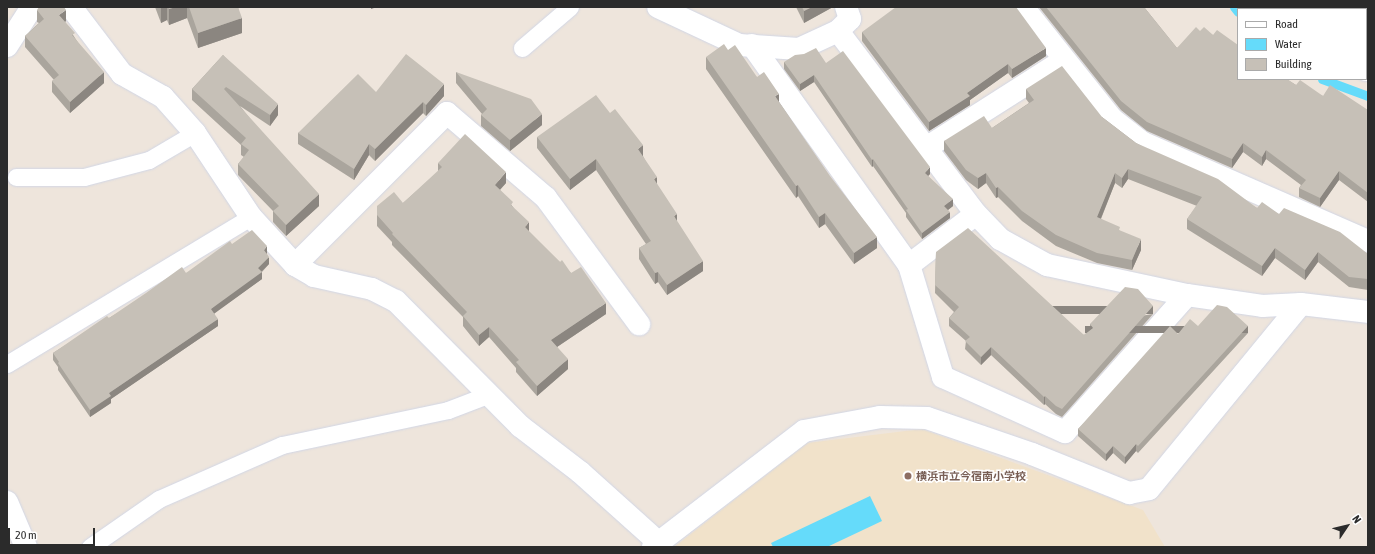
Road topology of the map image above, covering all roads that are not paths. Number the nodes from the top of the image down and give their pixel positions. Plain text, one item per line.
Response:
1 (71, 7) edge
2 (570, 7) edge
3 (658, 7) edge
4 (1023, 7) edge
5 (30, 8) edge
6 (849, 16) edge
7 (7, 46) edge
8 (752, 46) junction
9 (522, 48) dead end
10 (1064, 60) junction
11 (195, 133) junction
12 (926, 148) junction
13 (16, 177) dead end
14 (976, 214) junction
15 (251, 217) junction
16 (1368, 240) edge
17 (295, 265) junction
18 (909, 265) junction
19 (1187, 295) junction
20 (1301, 304) junction
21 (1367, 315) edge
22 (639, 324) dead end
23 (7, 364) edge
24 (487, 395) junction
25 (7, 502) edge
26 (656, 545) edge
27 (26, 547) edge
28 (90, 547) edge

1 - 11 street
2 - 9 lane
3 - 8 street
4 - 10 street
5 - 7 street
6 - 8 street
6 - 12 street
8 - 18 street
10 - 12 street
10 - 16 street
11 - 13 lane
11 - 15 street
12 - 14 street
14 - 18 street
14 - 19 street
15 - 17 street
15 - 23 lane
17 - 22 street
17 - 24 street
18 - 19 street
19 - 20 street
20 - 21 street
20 - 26 street
24 - 26 street
24 - 28 lane
25 - 27 street

